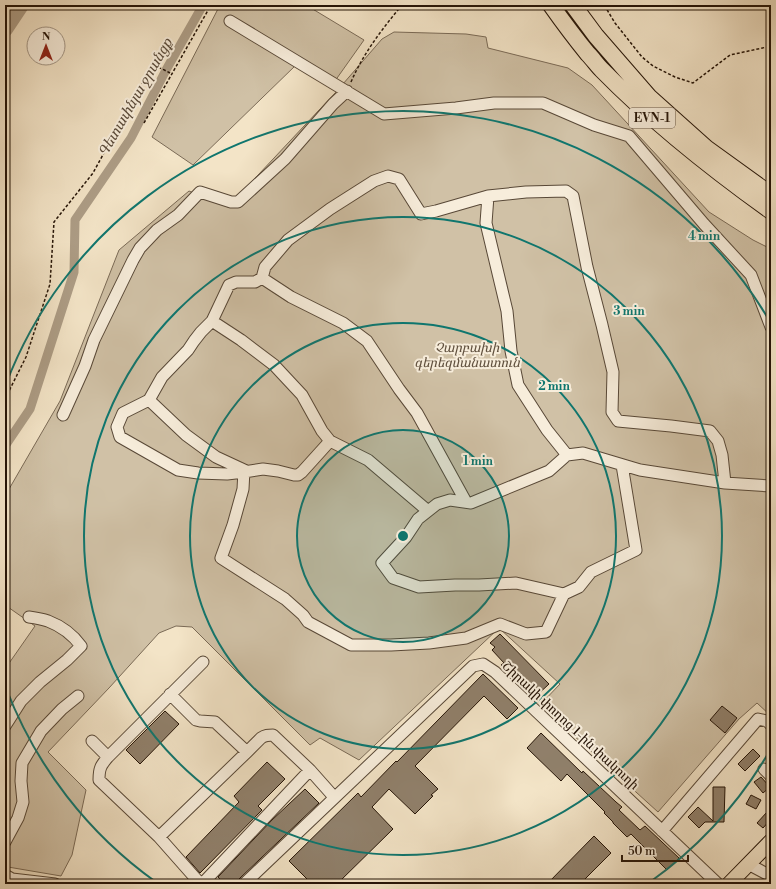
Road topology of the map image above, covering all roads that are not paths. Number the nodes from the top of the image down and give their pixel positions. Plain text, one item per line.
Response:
1 (551, 5) edge
2 (573, 5) edge
3 (230, 21) dead end
4 (347, 91) junction
5 (771, 195) edge
6 (488, 196) junction
7 (771, 211) edge
8 (262, 278) junction
9 (212, 321) junction
10 (771, 327) edge
11 (149, 400) junction
12 (63, 415) dead end
13 (330, 441) junction
14 (567, 455) junction
15 (622, 465) junction
16 (244, 472) junction
17 (725, 483) junction
18 (771, 486) edge
19 (466, 502) junction
20 (428, 511) junction
21 (564, 594) junction
22 (30, 617) dead end
23 (203, 662) dead end
24 (170, 694) junction
25 (78, 696) dead end
26 (771, 725) edge
27 (5, 726) edge
28 (92, 741) dead end
29 (247, 752) junction
30 (108, 756) junction
31 (310, 770) junction
32 (334, 797) junction
33 (662, 831) junction
34 (159, 837) junction
35 (6, 839) edge
36 (771, 841) edge
37 (771, 848) edge
38 (751, 865) junction
39 (771, 874) edge
40 (7, 879) edge
41 (55, 884) edge
42 (244, 884) edge
43 (718, 884) edge
44 (729, 884) edge
45 (735, 884) edge

1 - 7 highway, EVN-1
2 - 5 highway, EVN-1
3 - 4 lane
4 - 10 lane
4 - 12 lane
6 - 8 lane
6 - 14 lane
6 - 17 lane
8 - 9 lane
8 - 19 lane
9 - 11 lane
9 - 13 lane
11 - 16 lane
11 - 16 lane
13 - 16 lane
13 - 20 lane
14 - 15 lane
14 - 19 lane
15 - 17 lane
15 - 21 lane
16 - 21 lane
17 - 18 lane
19 - 20 lane
20 - 21 lane
22 - 27 lane
23 - 24 lane
24 - 29 lane
24 - 30 lane
25 - 35 lane
26 - 33 lane
28 - 30 lane
29 - 31 lane
29 - 34 lane
30 - 34 lane
31 - 32 lane
31 - 34 lane
32 - 33 lane, Շիրակի փողոց 1-ին փակուղի
32 - 42 lane, Շիրակի փողոց 1-ին փակուղի
33 - 43 lane, Շիրակի փողոց 1-ին փակուղի
36 - 38 main road
37 - 38 main road
38 - 39 lane
38 - 44 main road
38 - 45 main road
40 - 41 lane

